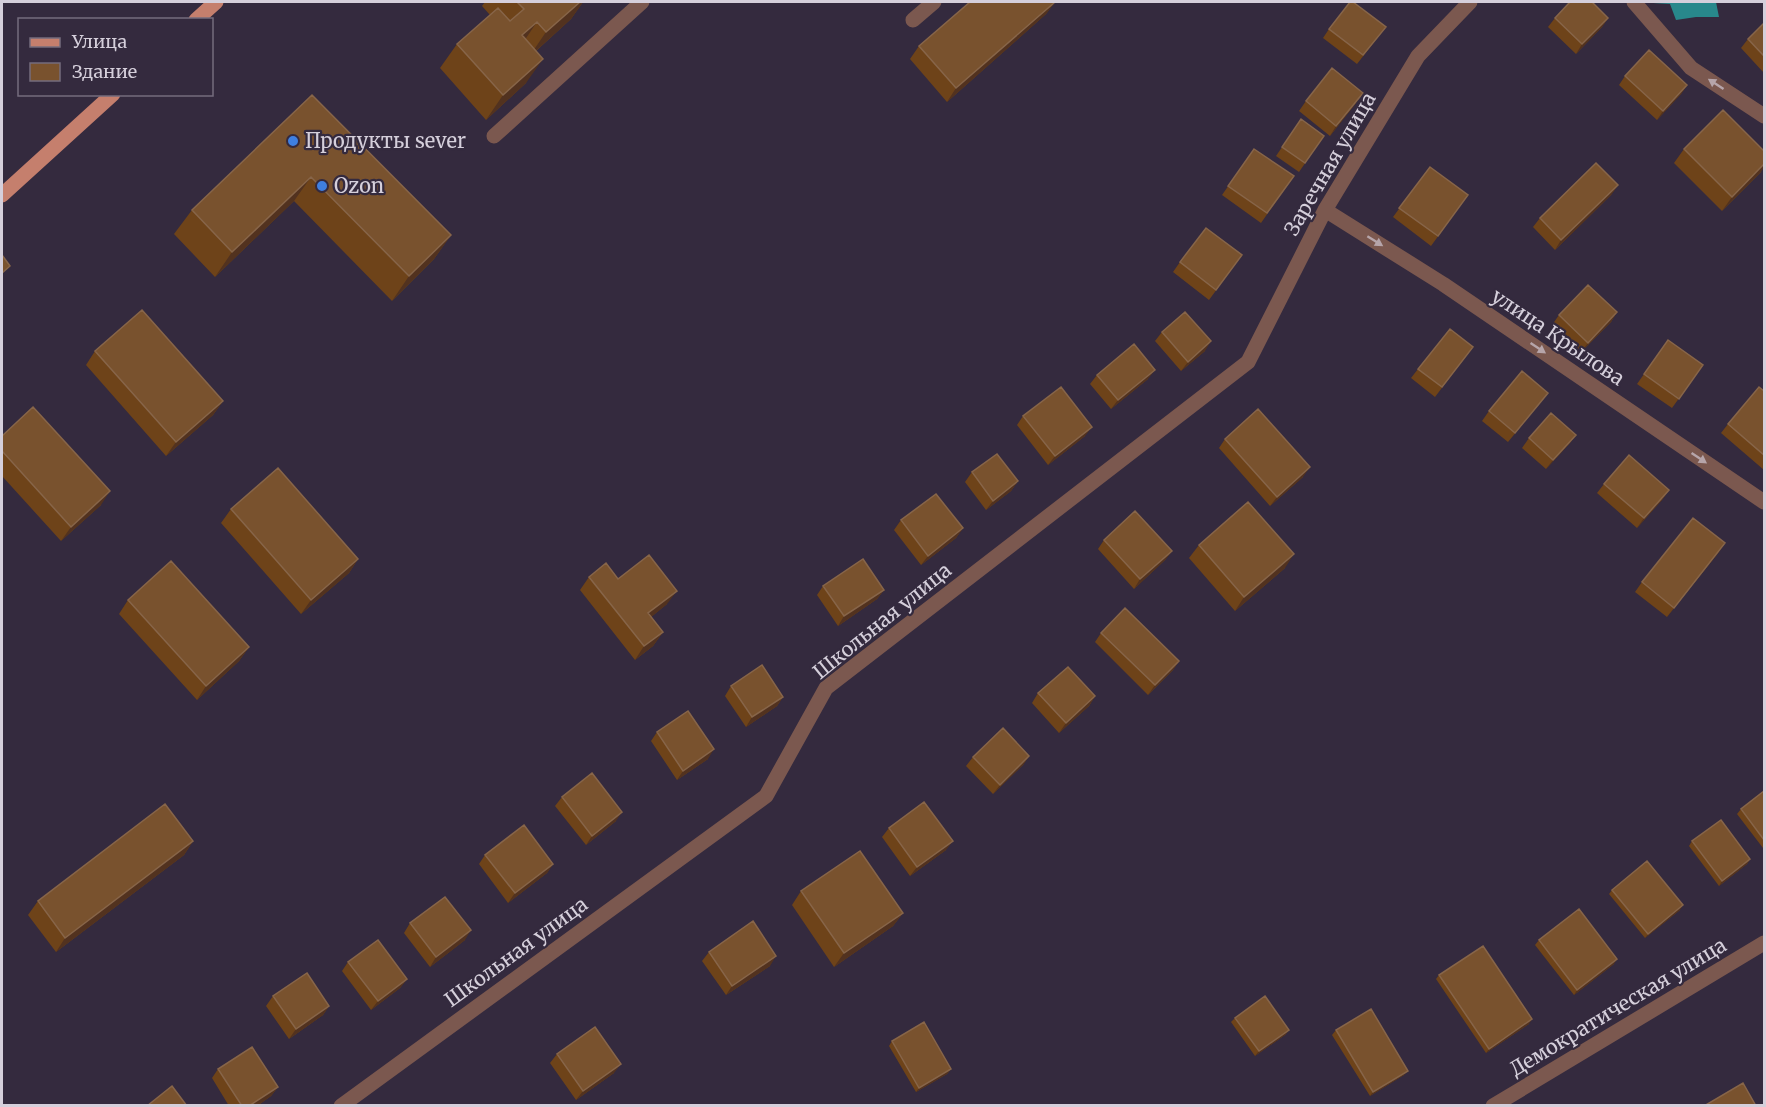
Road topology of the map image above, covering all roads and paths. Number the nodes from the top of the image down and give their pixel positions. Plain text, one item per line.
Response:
1 (216, 2) edge
2 (642, 2) edge
3 (934, 2) edge
4 (1470, 2) edge
5 (1634, 2) edge
6 (198, 18) edge
7 (914, 20) dead end
8 (111, 96) edge
9 (1764, 116) edge
10 (494, 136) dead end
11 (2, 195) edge
12 (1325, 210) junction
13 (1248, 362) joint
14 (1764, 502) edge
15 (1764, 943) edge
16 (341, 1106) edge
17 (1493, 1106) edge

1 - 6 main road
2 - 10 street
3 - 7 street
4 - 12 street, Заречная улица
9 -> 5 street
8 - 11 main road
12 - 13 street, Заречная улица
12 -> 14 street, улица Крылова
13 - 16 street, Школьная улица
15 - 17 street, Демократическая улица

